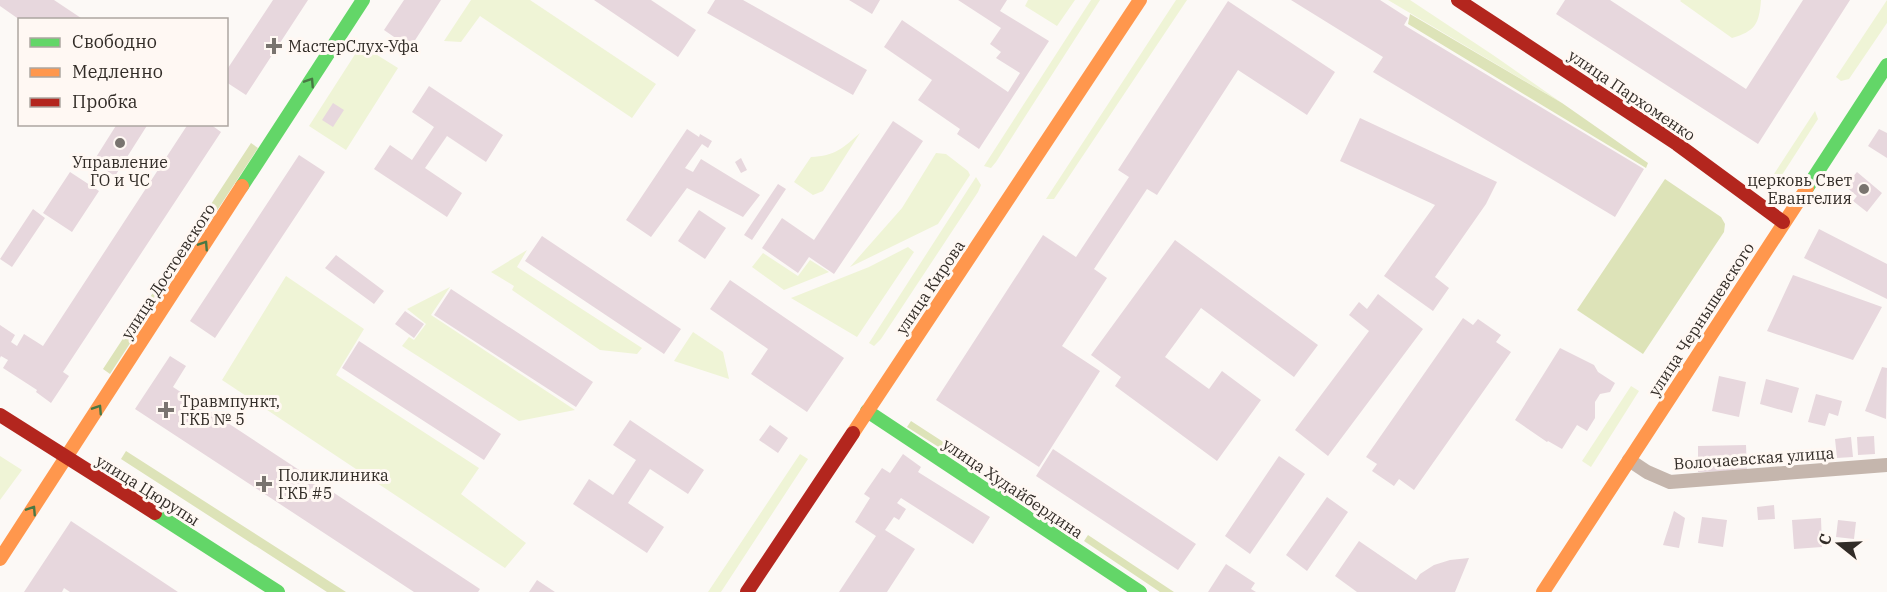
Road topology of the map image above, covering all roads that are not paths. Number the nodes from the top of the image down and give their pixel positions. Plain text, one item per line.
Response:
1 (363, 0) edge
2 (1140, 0) edge
3 (1458, 0) edge
4 (1887, 65) edge
5 (1783, 222) junction
6 (867, 411) junction
7 (0, 415) edge
8 (67, 458) junction
9 (1629, 460) junction
10 (1887, 465) edge
11 (0, 559) edge
12 (278, 592) edge
13 (747, 592) edge
14 (1140, 592) edge
15 (1543, 592) edge

8 -> 1 street, улица Достоевского
2 - 6 street, улица Кирова
3 - 5 street, улица Пархоменко
4 - 5 street, улица Чернышевского
5 - 9 street, улица Чернышевского
6 - 13 street, улица Кирова
6 - 14 street, улица Худайбердина
7 - 8 street, улица Цюрупы
11 -> 8 street, улица Достоевского
8 - 12 street, улица Цюрупы
9 - 10 street, Волочаевская улица
9 - 15 street, улица Чернышевского

